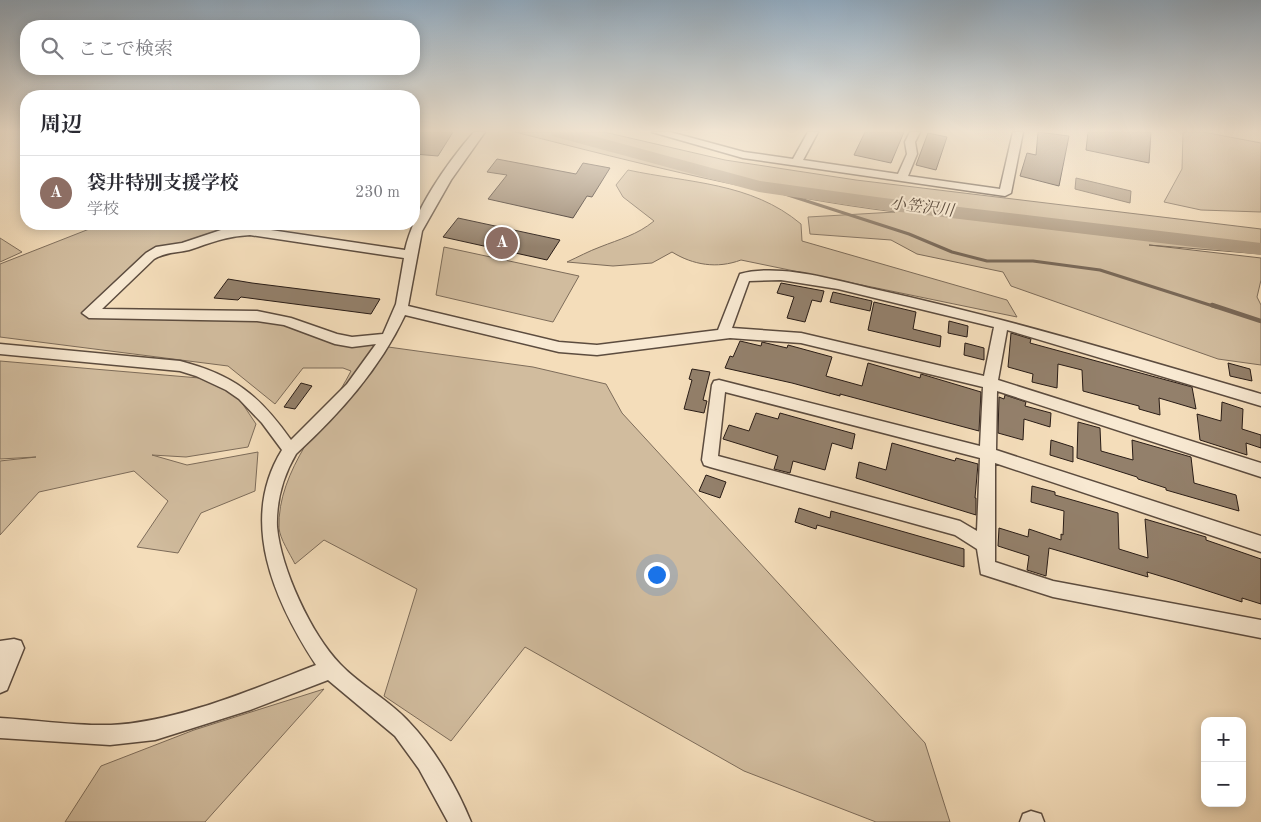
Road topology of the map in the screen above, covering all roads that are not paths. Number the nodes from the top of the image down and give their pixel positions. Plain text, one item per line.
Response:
1 (453, 170) edge
2 (851, 170) edge
3 (905, 170) edge
4 (1010, 170) edge
5 (902, 178) junction
6 (420, 224) edge
7 (238, 230) edge
8 (271, 230) edge
9 (417, 230) edge
10 (412, 255) junction
11 (400, 308) junction
12 (1001, 323) junction
13 (723, 334) junction
14 (386, 338) junction
15 (0, 349) edge
16 (990, 383) junction
17 (1261, 400) edge
18 (290, 450) junction
19 (988, 454) junction
20 (1261, 470) edge
21 (985, 544) junction
22 (1261, 544) edge
23 (1261, 629) edge
24 (0, 650) edge
25 (331, 669) junction
26 (0, 683) edge
27 (0, 728) edge
28 (460, 822) edge

1 - 6 street
2 - 5 street
3 - 5 street
4 - 5 street
7 - 14 street
8 - 10 street
9 - 10 street
10 - 11 street
11 - 13 street
11 - 14 street
12 - 13 street
12 - 16 street
12 - 17 street
13 - 16 street
14 - 18 street
15 - 18 street
16 - 19 street
16 - 20 street
18 - 25 street
19 - 21 street
19 - 21 street
19 - 22 street
21 - 23 street
24 - 26 street
25 - 27 street
25 - 28 street

